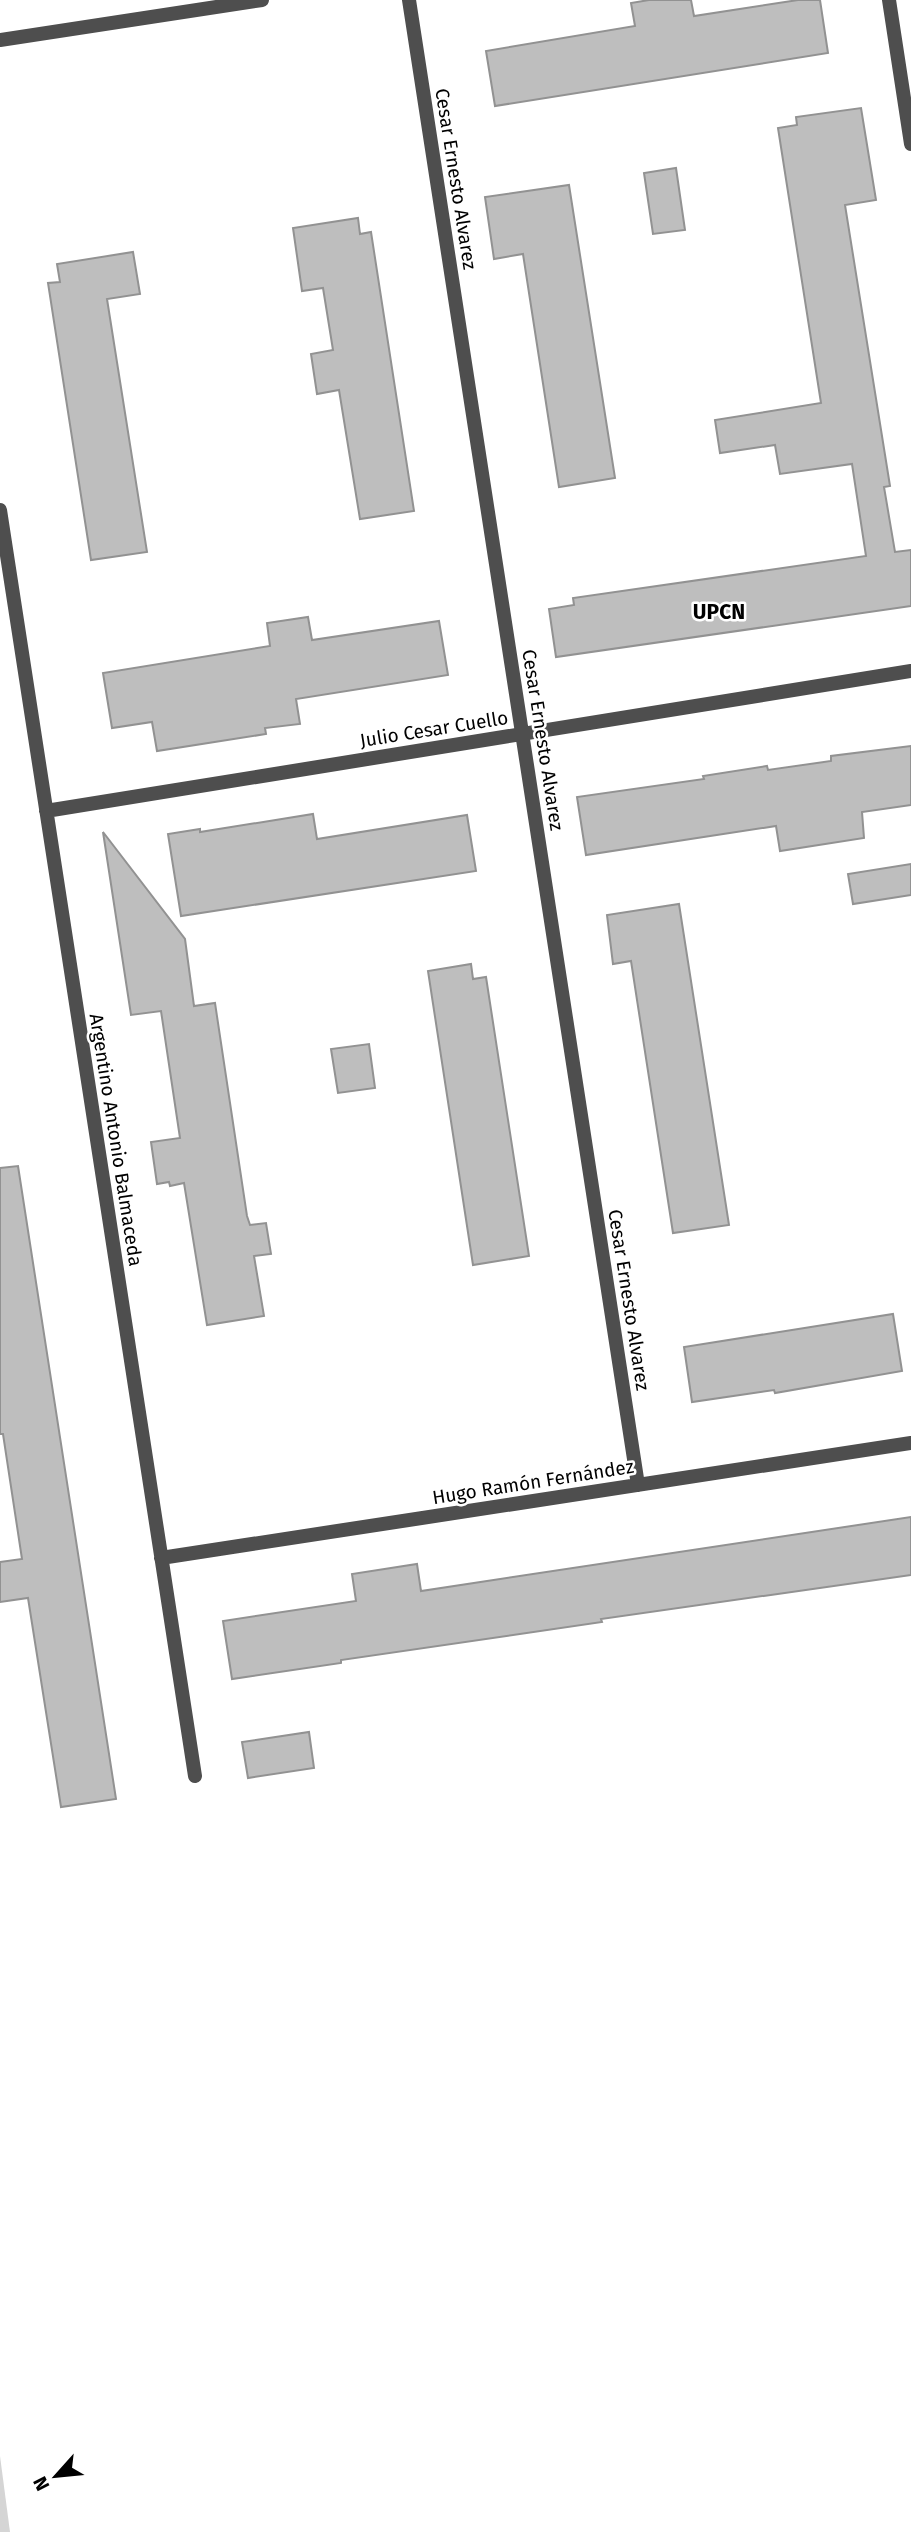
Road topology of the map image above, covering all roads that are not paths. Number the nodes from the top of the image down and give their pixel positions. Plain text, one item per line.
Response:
1 (262, 0) edge
2 (409, 0) edge
3 (889, 0) edge
4 (0, 40) edge
5 (911, 144) edge
6 (0, 510) edge
7 (911, 671) edge
8 (522, 734) junction
9 (46, 811) junction
10 (911, 1443) edge
11 (638, 1485) junction
12 (161, 1558) junction
13 (195, 1776) dead end

1 - 4 street
2 - 8 street, Cesar Ernesto Alvarez
3 - 5 street
6 - 9 street, Argentino Antonio Balmaceda
7 - 8 street, Julio Cesar Cuello
8 - 9 street, Julio Cesar Cuello
8 - 11 street, Cesar Ernesto Alvarez
9 - 12 street, Argentino Antonio Balmaceda
10 - 11 street, Hugo Ramón Fernández
11 - 12 street, Hugo Ramón Fernández
12 - 13 street, Argentino Antonio Balmaceda

